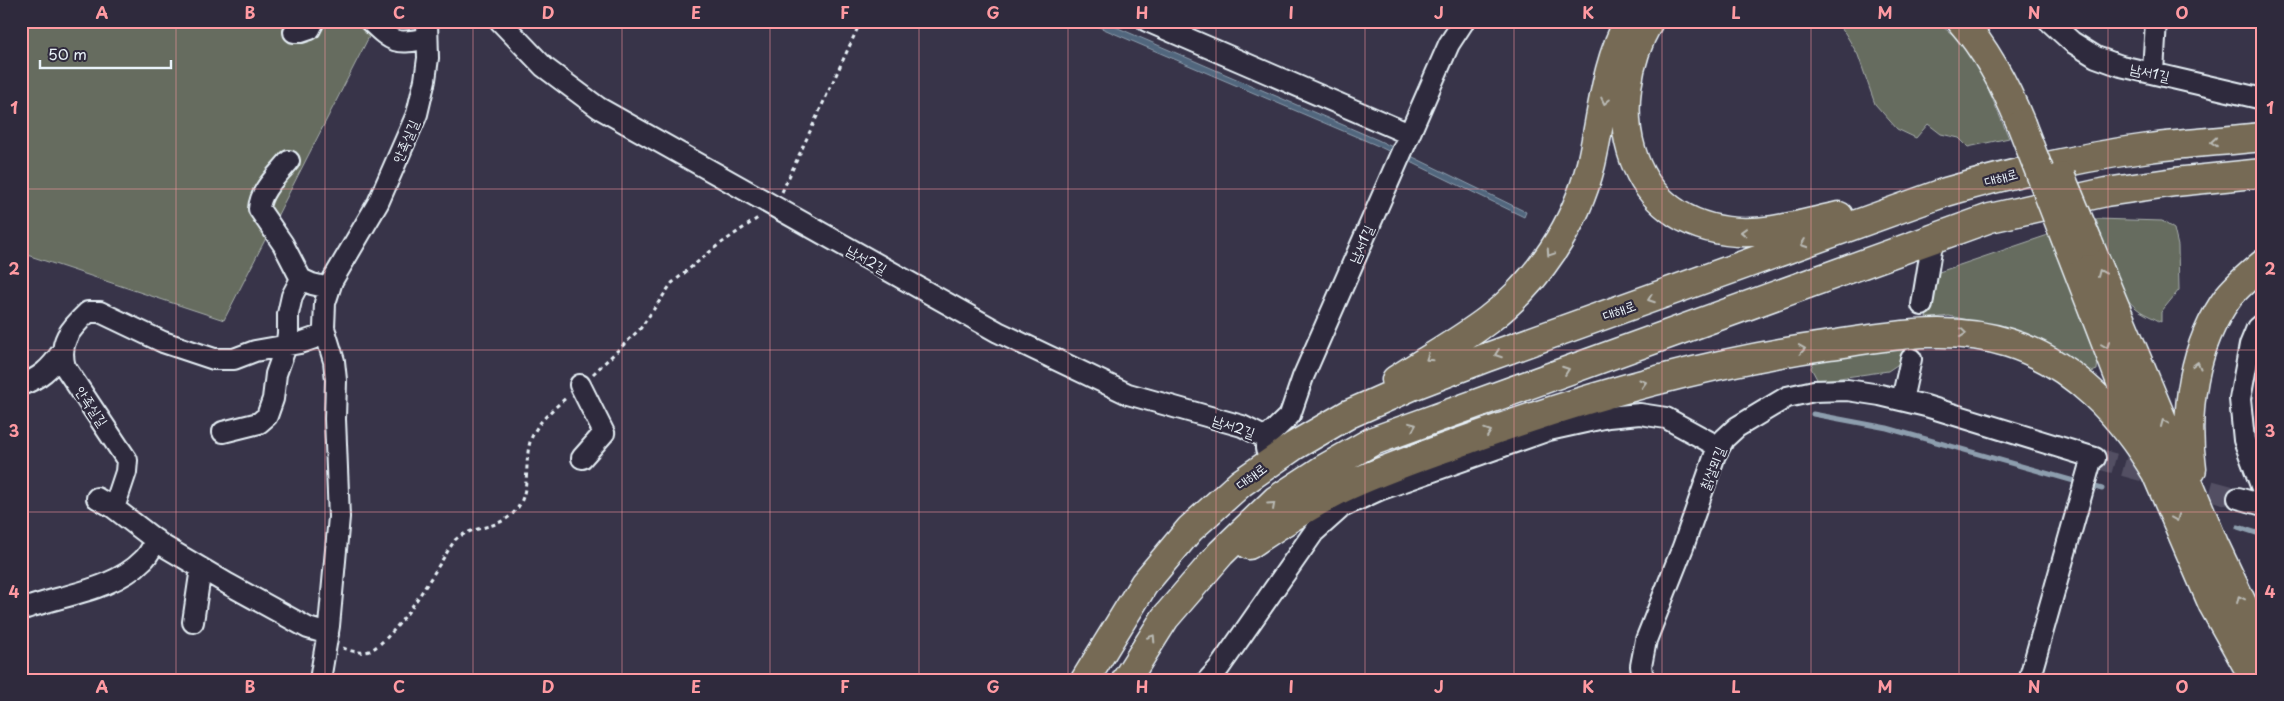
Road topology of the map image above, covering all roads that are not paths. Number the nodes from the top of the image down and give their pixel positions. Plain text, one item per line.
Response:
1 (314, 21) edge
2 (370, 21) edge
3 (500, 21) edge
4 (1148, 21) edge
5 (1464, 21) edge
6 (1629, 21) edge
7 (1649, 21) edge
8 (1961, 21) edge
9 (1982, 21) edge
10 (2049, 21) edge
11 (2156, 21) edge
12 (427, 30) edge
13 (294, 32) dead end
14 (2153, 72) junction
15 (2263, 99) edge
16 (2029, 122) junction
17 (1408, 138) junction
18 (2263, 138) edge
19 (289, 161) dead end
20 (2263, 173) edge
21 (1946, 192) junction
22 (1933, 238) junction
23 (2079, 246) junction
24 (2263, 264) edge
25 (302, 279) junction
26 (329, 288) junction
27 (1922, 305) dead end
28 (2263, 322) edge
29 (326, 334) junction
30 (286, 346) junction
31 (61, 353) junction
32 (1911, 360) dead end
33 (21, 385) edge
34 (580, 385) road end
35 (1902, 400) junction
36 (1327, 426) junction
37 (223, 432) dead end
38 (1266, 438) junction
39 (1719, 447) junction
40 (582, 458) dead end
41 (1266, 466) junction
42 (2156, 473) junction
43 (2263, 491) edge
44 (97, 498) dead end
45 (2238, 498) tunnel mouth
46 (2197, 500) junction
47 (2263, 505) edge
48 (114, 508) junction
49 (156, 540) junction
50 (201, 568) junction
51 (1186, 594) junction
52 (21, 610) edge
53 (193, 622) dead end
54 (328, 634) junction
55 (2263, 642) edge
56 (320, 680) edge
57 (1085, 680) edge
58 (1126, 680) edge
59 (1208, 680) edge
60 (1643, 680) edge
61 (2029, 680) edge
62 (2255, 680) edge

1 - 13 street
2 - 12 street
3 - 38 street, 남서2길
4 - 17 street
5 - 17 street, 남서1길
6 -> 36 highway
21 -> 7 highway
8 - 16 highway
9 - 16 highway
10 - 14 street, 남서1길
11 - 14 street
12 - 26 street, 안족실길
14 - 15 street, 남서1길
16 - 23 highway, bridge
17 - 38 street, 남서1길
18 -> 21 highway, 대해로
19 - 25 street
20 - 22 highway
21 -> 36 highway, 대해로
22 - 27 street
51 -> 22 highway
23 -> 42 highway
46 -> 23 highway
46 -> 24 highway
25 - 26 street
25 - 30 street
26 - 29 street, 안족실길
28 - 43 street
29 - 30 street
29 - 54 street, 안족실길
30 - 31 street
30 - 37 street
31 - 33 street
31 - 48 street, 안족실길
32 - 35 street
34 - 40 street
35 - 39 street, 칡살뫼길
35 - 61 street, 칡살뫼길
36 - 41 highway, 대해로
38 - 41 street
39 - 59 street
39 - 60 street, 칡살뫼길
41 - 57 highway, 대해로
51 -> 42 highway
42 -> 62 highway
44 - 48 street
45 - 47 street
55 -> 46 highway
48 - 49 street
49 - 50 street
49 - 52 street
50 - 53 street
50 - 54 street
58 -> 51 highway
54 - 56 street, 안족실길

